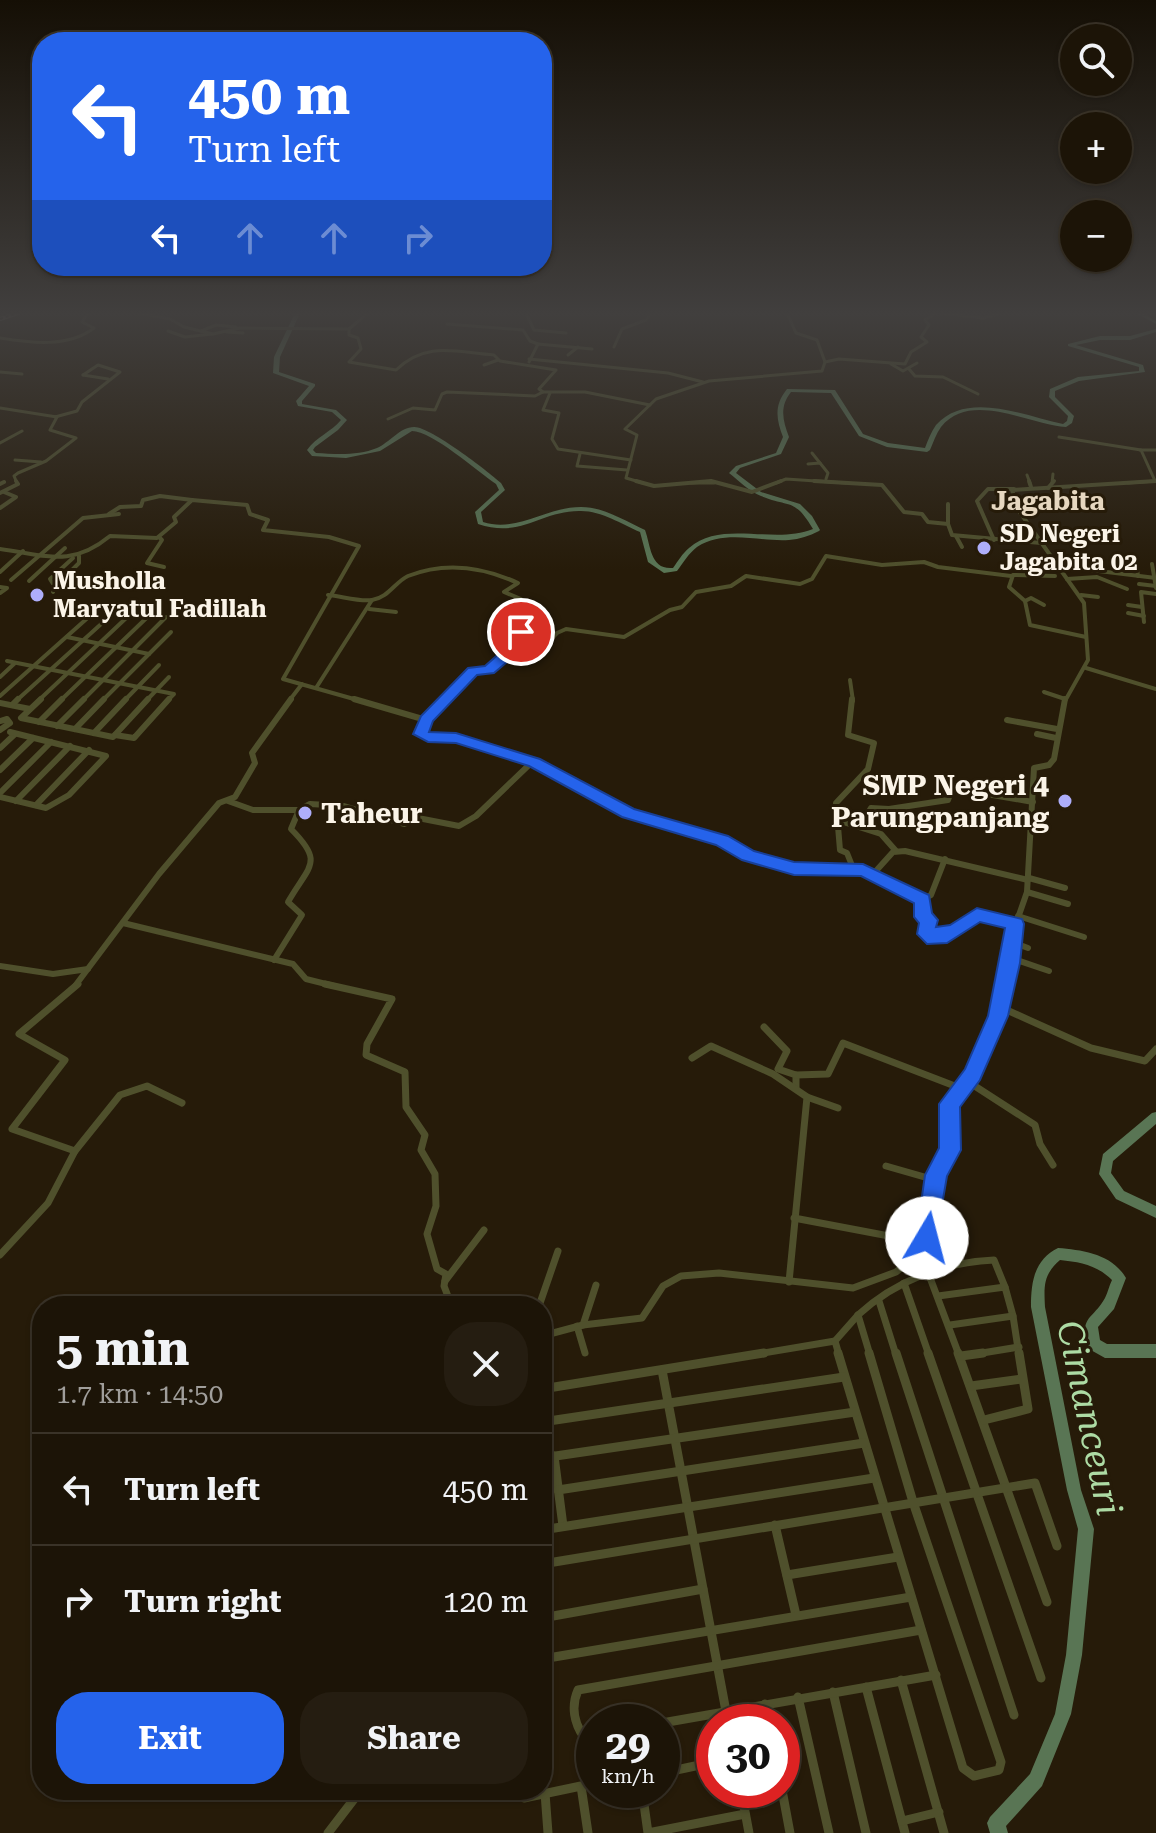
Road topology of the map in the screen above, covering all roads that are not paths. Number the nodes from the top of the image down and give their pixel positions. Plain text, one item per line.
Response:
1 (86, 399) edge
2 (440, 399) edge
3 (548, 399) edge
4 (613, 399) edge
5 (657, 399) edge
6 (650, 405) junction
7 (2, 410) edge
8 (55, 417) junction
9 (388, 419) dead end
10 (22, 431) dead end
11 (1059, 437) dead end
12 (0, 443) edge
13 (1139, 450) junction
14 (1156, 450) edge
15 (812, 453) dead end
16 (580, 454) junction
17 (15, 460) dead end
18 (631, 460) junction
19 (41, 462) junction
20 (820, 463) junction
21 (1146, 463) junction
22 (1156, 463) edge
23 (808, 464) dead end
24 (627, 470) junction
25 (1092, 473) dead end
26 (1053, 474) dead end
27 (1027, 475) dead end
28 (826, 479) junction
29 (1154, 481) edge
30 (1099, 483) junction
31 (1031, 487) junction
32 (1048, 488) junction
33 (1014, 489) junction
34 (1156, 491) edge
35 (2, 492) edge
36 (192, 500) junction
37 (948, 504) dead end
38 (0, 508) edge
39 (109, 514) junction
40 (119, 514) dead end
41 (948, 524) junction
42 (956, 536) junction
43 (159, 537) junction
44 (995, 540) junction
45 (1041, 543) junction
46 (962, 547) dead end
47 (65, 548) dead end
48 (0, 549) edge
49 (7, 549) junction
50 (23, 551) junction
51 (40, 553) junction
52 (0, 555) edge
53 (57, 555) junction
54 (76, 557) junction
55 (1105, 562) dead end
56 (1121, 562) dead end
57 (1136, 562) dead end
58 (1152, 564) dead end
59 (1058, 566) junction
60 (164, 567) dead end
61 (1106, 571) junction
62 (0, 572) edge
63 (1122, 573) junction
64 (1011, 576) junction
65 (1055, 576) dead end
66 (1138, 576) junction
67 (1155, 578) edge
68 (1067, 579) junction
69 (11, 580) dead end
70 (29, 581) dead end
71 (1139, 584) dead end
72 (0, 587) edge
73 (54, 589) dead end
74 (1127, 589) dead end
75 (1156, 589) edge
76 (0, 593) edge
77 (328, 595) junction
78 (1081, 595) junction
79 (1098, 597) dead end
80 (372, 600) junction
81 (1025, 601) junction
82 (140, 605) junction
83 (1044, 605) dead end
84 (1128, 605) dead end
85 (101, 606) dead end
86 (1142, 607) junction
87 (369, 609) junction
88 (396, 612) dead end
89 (1128, 613) dead end
90 (166, 617) dead end
91 (171, 632) dead end
92 (67, 637) junction
93 (1086, 637) junction
94 (83, 640) junction
95 (99, 643) junction
96 (117, 647) junction
97 (132, 651) junction
98 (149, 654) junction
99 (508, 654) junction
100 (7, 661) dead end
101 (16, 663) junction
102 (159, 665) dead end
103 (34, 666) junction
104 (1086, 668) junction
105 (49, 669) junction
106 (68, 673) junction
107 (86, 676) junction
108 (0, 677) edge
109 (169, 677) dead end
110 (103, 680) junction
111 (850, 680) dead end
112 (121, 683) junction
113 (302, 684) junction
114 (139, 687) junction
115 (316, 688) junction
116 (1156, 689) edge
117 (156, 690) junction
118 (1044, 692) dead end
119 (0, 696) edge
120 (1065, 699) junction
121 (0, 703) edge
122 (12, 705) junction
123 (21, 707) junction
124 (30, 709) junction
125 (426, 720) junction
126 (1007, 720) dead end
127 (39, 722) junction
128 (2, 725) edge
129 (57, 726) junction
130 (75, 729) junction
131 (94, 733) junction
132 (1037, 734) dead end
133 (1057, 734) junction
134 (115, 735) junction
135 (33, 738) junction
136 (51, 742) junction
137 (70, 746) junction
138 (0, 748) edge
139 (89, 750) junction
140 (531, 763) junction
141 (0, 770) edge
142 (0, 795) edge
143 (16, 801) junction
144 (228, 801) junction
145 (1033, 802) junction
146 (36, 805) junction
147 (299, 810) junction
148 (836, 813) junction
149 (840, 821) junction
150 (896, 851) junction
151 (945, 859) junction
152 (853, 868) junction
153 (863, 870) junction
154 (1028, 879) junction
155 (1065, 888) dead end
156 (1027, 892) junction
157 (923, 899) junction
158 (1068, 904) dead end
159 (1017, 920) junction
160 (123, 923) junction
161 (1084, 937) dead end
162 (1012, 942) junction
163 (1028, 948) dead end
164 (1011, 958) junction
165 (274, 960) junction
166 (0, 966) edge
167 (88, 969) junction
168 (1049, 971) dead end
169 (1000, 1007) junction
170 (764, 1027) dead end
171 (1156, 1049) edge
172 (692, 1058) dead end
173 (796, 1075) junction
174 (967, 1081) junction
175 (796, 1088) junction
176 (960, 1088) junction
177 (807, 1097) junction
178 (182, 1103) dead end
179 (838, 1108) dead end
180 (75, 1151) junction
181 (1053, 1165) dead end
182 (886, 1166) dead end
183 (935, 1180) junction
184 (794, 1218) junction
185 (484, 1230) dead end
186 (889, 1236) dead end
187 (558, 1251) dead end
188 (0, 1255) edge
189 (929, 1275) junction
190 (445, 1281) junction
191 (789, 1282) junction
192 (904, 1283) junction
193 (596, 1285) dead end
194 (1005, 1287) junction
195 (448, 1296) edge
196 (542, 1296) edge
197 (938, 1296) junction
198 (879, 1301) junction
199 (858, 1314) junction
200 (1013, 1316) junction
201 (950, 1325) junction
202 (580, 1326) junction
203 (552, 1333) edge
204 (835, 1341) junction
205 (1019, 1347) junction
206 (585, 1353) dead end
207 (961, 1356) junction
208 (662, 1370) junction
209 (844, 1377) junction
210 (1022, 1379) junction
211 (971, 1386) junction
212 (552, 1387) edge
213 (668, 1404) junction
214 (855, 1412) junction
215 (984, 1420) junction
216 (552, 1421) edge
217 (674, 1437) junction
218 (864, 1443) junction
219 (554, 1456) joint
220 (682, 1471) junction
221 (874, 1478) junction
222 (1007, 1486) junction
223 (558, 1490) junction
224 (978, 1491) junction
225 (944, 1497) junction
226 (913, 1502) junction
227 (688, 1504) junction
228 (883, 1507) junction
229 (775, 1525) junction
230 (563, 1526) junction
231 (552, 1528) edge
232 (694, 1541) junction
233 (1057, 1546) dead end
234 (898, 1557) junction
235 (552, 1562) edge
236 (787, 1575) junction
237 (703, 1589) junction
238 (911, 1597) junction
239 (1047, 1602) dead end
240 (796, 1615) junction
241 (552, 1616) edge
242 (921, 1630) junction
243 (710, 1631) junction
244 (552, 1657) edge
245 (717, 1667) junction
246 (936, 1675) junction
247 (1041, 1678) dead end
248 (901, 1680) junction
249 (866, 1687) junction
250 (833, 1692) junction
251 (798, 1697) junction
252 (725, 1704) edge
253 (765, 1704) edge
254 (1014, 1715) dead end
255 (576, 1718) edge
256 (552, 1792) edge
257 (353, 1800) edge
258 (546, 1800) edge
259 (645, 1808) edge
260 (744, 1808) edge
261 (785, 1808) edge
262 (939, 1812) junction
263 (745, 1814) junction
264 (902, 1821) junction
265 (328, 1833) edge
266 (548, 1833) edge
267 (588, 1833) edge
268 (749, 1833) edge
269 (790, 1833) edge
270 (829, 1833) edge
271 (866, 1833) edge
272 (905, 1833) edge
273 (944, 1833) edge

1 - 8 street
2 - 9 street
3 - 16 street
4 - 6 street
5 - 6 street
6 - 18 street
7 - 8 street
8 - 19 street
10 - 12 street
11 - 13 street
13 - 14 street
13 - 21 street
15 - 20 street
16 - 18 street
16 - 24 street
17 - 19 street
18 - 24 street
19 - 35 street
20 - 23 street
20 - 28 street
21 - 22 street
21 - 29 street
24 - 28 street
25 - 30 street
26 - 32 street
27 - 31 street
28 - 41 street
29 - 30 street
29 - 34 street
30 - 32 street
31 - 32 street
31 - 33 street
33 - 44 street
33 - 45 street
35 - 38 street
36 - 39 street
36 - 43 street
36 - 77 street
37 - 41 street
39 - 40 street
39 - 51 street
41 - 42 street
42 - 44 street
42 - 46 street
43 - 54 street
43 - 60 street
44 - 45 street
45 - 59 street
47 - 53 street
48 - 49 street
49 - 50 street
49 - 52 street
50 - 51 street
50 - 62 street
51 - 53 street
51 - 69 street
53 - 54 street
53 - 70 street
54 - 73 street
55 - 61 street
56 - 63 street
57 - 66 street
58 - 67 street
59 - 61 street
59 - 68 street
61 - 63 street
63 - 66 street
64 - 65 street
64 - 81 street
64 - 99 street
66 - 67 street
67 - 75 street
68 - 74 street
68 - 78 street
71 - 75 street
72 - 76 street
75 - 86 street
77 - 80 street
77 - 113 street
78 - 79 street
78 - 93 street
80 - 87 street
80 - 99 street
81 - 83 street
81 - 93 street
82 - 94 street
82 - 95 street
82 - 96 street
84 - 86 street
85 - 92 street
86 - 89 street
87 - 88 street
87 - 115 street
90 - 97 street
91 - 98 street
92 - 94 street
92 - 103 street
93 - 104 street
94 - 95 street
94 - 105 street
95 - 96 street
95 - 106 street
96 - 97 street
96 - 107 street
97 - 98 street
97 - 110 street
98 - 112 street
99 - 125 street
100 - 101 street
101 - 103 street
101 - 108 street
102 - 114 street
103 - 105 street
103 - 119 street
104 - 116 street
104 - 120 street
105 - 106 street
105 - 122 street
106 - 107 street
106 - 124 street
107 - 110 street
107 - 127 street
109 - 117 street
110 - 112 street
110 - 129 street
111 - 148 street
112 - 114 street
112 - 130 street
113 - 115 street
113 - 144 street
114 - 117 street
114 - 131 street
115 - 125 street
117 - 134 street
117 - 134 street
118 - 120 street
120 - 133 street
121 - 122 street
122 - 123 street
123 - 124 street
123 - 128 street
124 - 127 street
125 - 140 street
126 - 133 street
127 - 129 street
129 - 130 street
130 - 131 street
131 - 134 street
132 - 133 street
133 - 145 street
135 - 136 street
135 - 138 street
135 - 141 street
136 - 137 street
136 - 142 street
137 - 139 street
137 - 143 street
139 - 146 street
139 - 146 street
140 - 147 street
140 - 152 street
142 - 143 street
143 - 146 street
144 - 147 street
144 - 160 street
145 - 148 street
145 - 154 street
147 - 165 street
148 - 149 street
149 - 150 street
149 - 152 street
150 - 151 street
150 - 153 street
151 - 154 street
151 - 157 street
152 - 153 street
153 - 157 street
154 - 155 street
154 - 156 street
156 - 158 street
156 - 159 street
157 - 159 street
159 - 161 street
159 - 162 street
160 - 165 street
160 - 167 street
162 - 163 street
162 - 164 street
164 - 168 street
164 - 169 street
165 - 190 street
166 - 167 street
167 - 180 street
169 - 171 street
169 - 174 street
170 - 173 street
172 - 175 street
173 - 175 street
173 - 176 street
174 - 176 street
174 - 181 street
175 - 177 street
176 - 183 street
177 - 179 street
177 - 184 street
178 - 180 street
180 - 188 street
182 - 183 street
183 - 191 street
184 - 186 street
184 - 191 street
185 - 190 street
187 - 196 street
189 - 192 street
189 - 194 street
189 - 197 street
190 - 195 street
191 - 202 street
192 - 198 street
192 - 224 street
193 - 202 street
194 - 197 street
194 - 200 street
197 - 201 street
198 - 199 street
198 - 225 street
199 - 204 street
199 - 226 street
200 - 201 street
200 - 205 street
201 - 207 street
202 - 203 street
202 - 206 street
204 - 208 street
204 - 209 street
205 - 207 street
205 - 210 street
207 - 211 street
208 - 212 street
208 - 213 street
209 - 213 street
209 - 214 street
210 - 211 street
210 - 215 street
211 - 215 street
213 - 216 street
213 - 217 street
214 - 217 street
214 - 218 street
215 - 222 street
217 - 219 street
217 - 220 street
218 - 220 street
218 - 221 street
219 - 223 street
220 - 223 street
220 - 227 street
221 - 227 street
221 - 228 street
222 - 224 street
222 - 233 street
222 - 239 street
223 - 230 street
224 - 225 street
224 - 247 street
225 - 226 street
225 - 254 street
226 - 228 street
226 - 246 street
227 - 230 street
227 - 232 street
228 - 229 street
228 - 234 street
229 - 232 street
229 - 236 street
230 - 231 street
232 - 235 street
232 - 237 street
234 - 236 street
234 - 238 street
236 - 240 street
237 - 241 street
237 - 243 street
238 - 240 street
238 - 242 street
240 - 243 street
242 - 245 street
242 - 246 street
243 - 244 street
243 - 245 street
245 - 252 street
245 - 255 street
246 - 248 street
248 - 249 street
248 - 262 street
249 - 250 street
249 - 264 street
250 - 251 street
250 - 271 street
251 - 253 street
251 - 270 street
256 - 267 street
257 - 265 street
258 - 266 street
259 - 263 street
260 - 263 street
261 - 269 street
262 - 264 street
262 - 273 street
263 - 268 street
264 - 272 street

